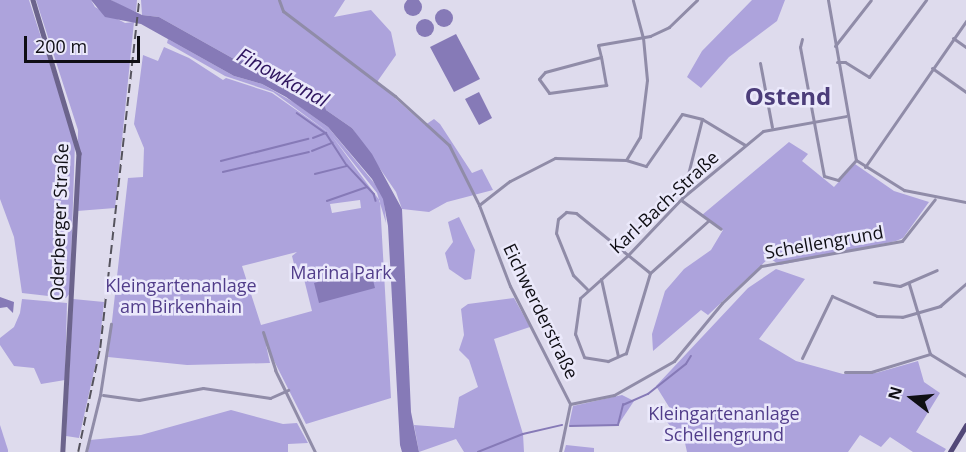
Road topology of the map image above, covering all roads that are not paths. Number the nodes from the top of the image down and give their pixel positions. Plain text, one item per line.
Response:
1 (33, 0) edge
2 (279, 0) edge
3 (633, 0) edge
4 (697, 0) edge
5 (828, 0) edge
6 (871, 0) edge
7 (926, 0) edge
8 (966, 21) edge
9 (643, 38) junction
10 (953, 38) junction
11 (802, 39) dead end
12 (835, 46) junction
13 (966, 47) edge
14 (601, 57) junction
15 (837, 62) junction
16 (760, 63) dead end
17 (932, 68) junction
18 (966, 92) edge
19 (846, 116) junction
20 (702, 118) junction
21 (813, 122) junction
22 (772, 127) junction
23 (745, 146) junction
24 (626, 160) junction
25 (856, 160) junction
26 (865, 167) junction
27 (682, 199) junction
28 (935, 199) junction
29 (966, 202) edge
30 (479, 205) junction
31 (708, 221) junction
32 (721, 229) dead end
33 (628, 255) junction
34 (937, 270) dead end
35 (650, 273) junction
36 (601, 279) junction
37 (874, 282) dead end
38 (966, 283) edge
39 (909, 284) junction
40 (587, 289) junction
41 (918, 314) junction
42 (111, 324) dead end
43 (263, 332) dead end
44 (930, 354) junction
45 (618, 357) junction
46 (802, 358) dead end
47 (845, 372) dead end
48 (966, 376) edge
49 (288, 390) junction
50 (103, 395) dead end
51 (570, 404) junction
52 (966, 425) edge
53 (63, 452) edge
54 (86, 452) edge
55 (315, 452) edge
56 (561, 452) edge
57 (950, 452) edge

1 - 53 main road, Oderberger Straße
2 - 30 street, Eichwerderstraße
3 - 9 street
4 - 9 street
5 - 12 street
6 - 12 street
7 - 15 street
8 - 10 street
9 - 14 street
9 - 24 street
10 - 13 street
10 - 17 street
11 - 21 street
12 - 15 street
14 - 14 street
15 - 19 street
16 - 22 street
17 - 18 street
17 - 26 street
19 - 21 street, Karl-Bach-Straße
19 - 25 street
20 - 23 street
20 - 24 street
20 - 27 street
21 - 22 street, Karl-Bach-Straße
21 - 25 street
22 - 23 street, Karl-Bach-Straße
23 - 27 street, Karl-Bach-Straße
24 - 30 street
25 - 26 street
26 - 28 street
27 - 31 street
27 - 33 street, Karl-Bach-Straße
28 - 29 street
28 - 51 street, Schellengrund
30 - 51 street, Eichwerderstraße
31 - 32 street
31 - 35 street
33 - 35 street
33 - 36 street, Karl-Bach-Straße
33 - 40 street
34 - 39 street
35 - 45 street
36 - 40 street, Karl-Bach-Straße
36 - 45 street
37 - 39 street
38 - 41 street
39 - 41 street
40 - 45 street
41 - 44 street
41 - 46 street
42 - 54 street
43 - 49 street
44 - 47 street
44 - 48 street
49 - 50 street
49 - 55 street
51 - 56 street, Eichwerderstraße
52 - 57 main road

